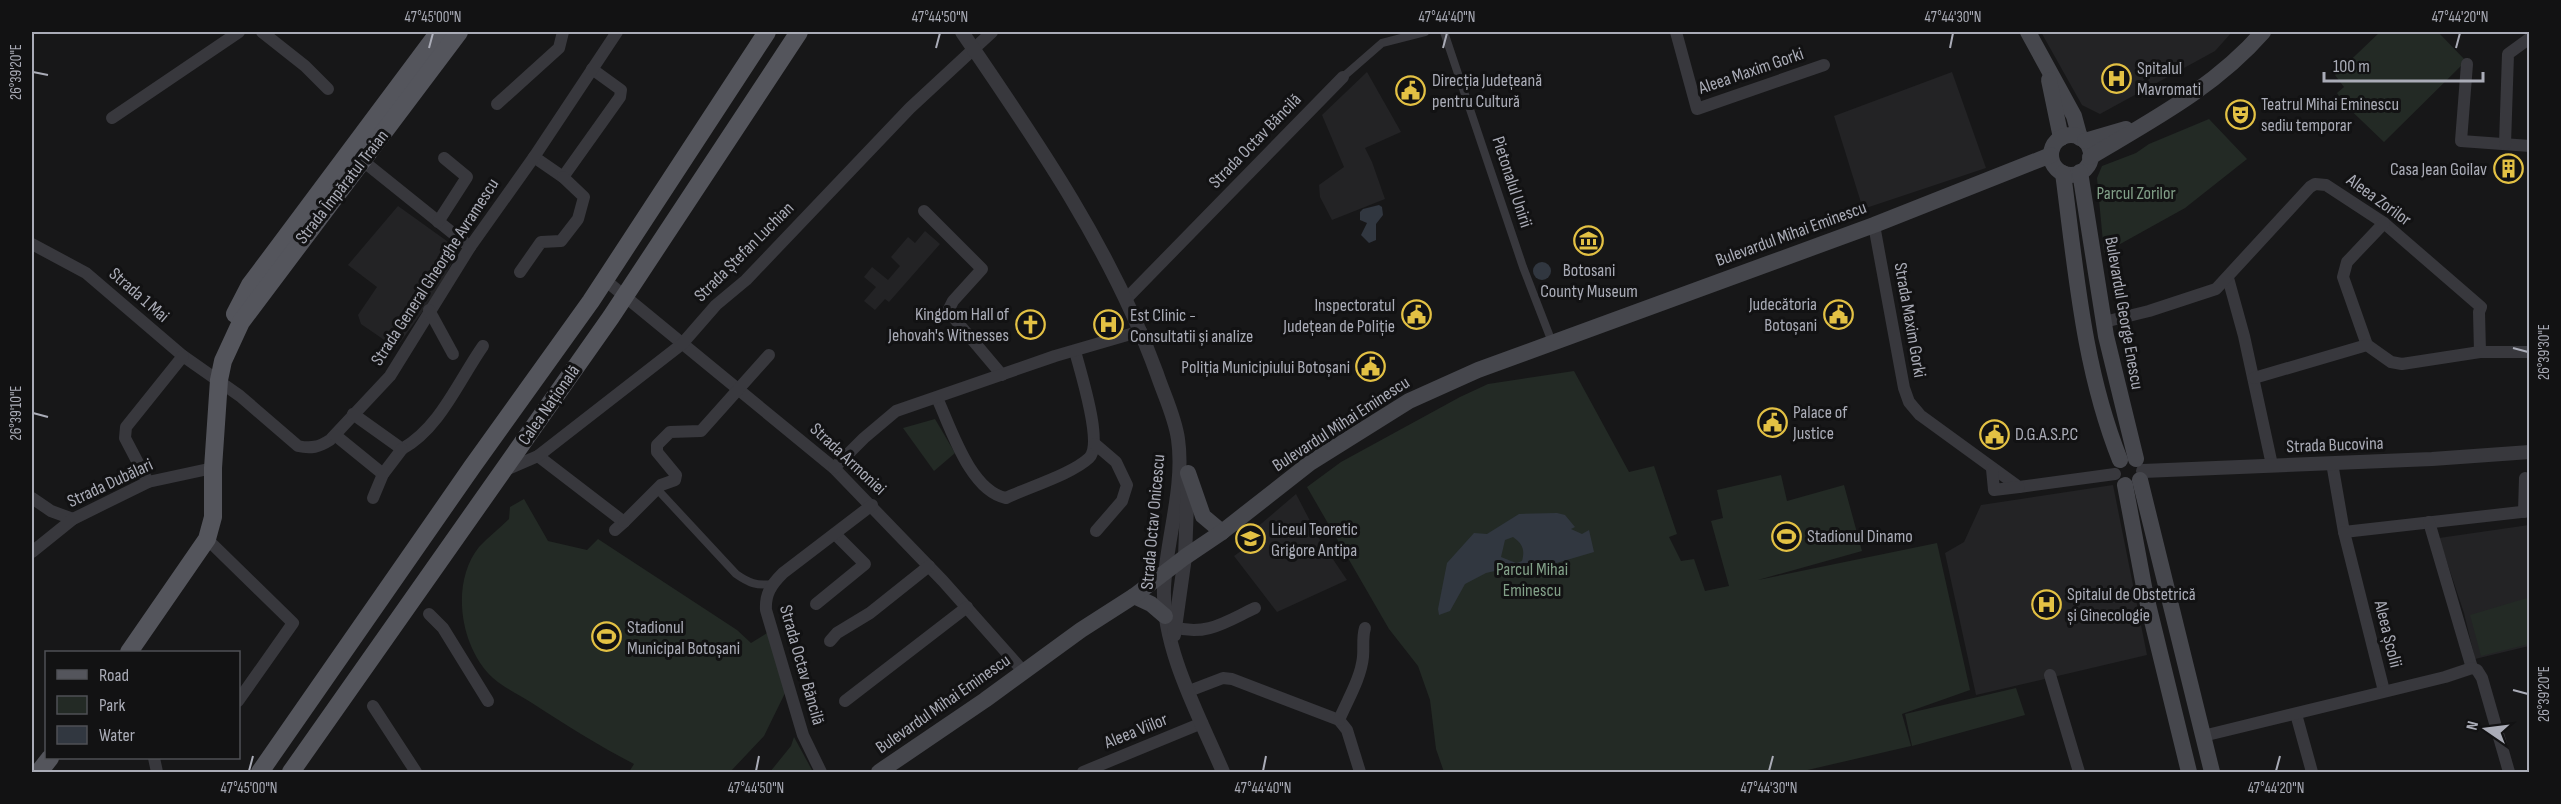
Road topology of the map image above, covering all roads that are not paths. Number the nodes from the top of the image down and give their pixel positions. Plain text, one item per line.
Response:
1 (239, 32) edge
2 (262, 32) edge
3 (439, 32) edge
4 (459, 32) edge
5 (563, 32) edge
6 (617, 32) edge
7 (767, 32) edge
8 (799, 32) edge
9 (962, 32) edge
10 (992, 32) edge
11 (1425, 32) edge
12 (1444, 32) edge
13 (1676, 32) edge
14 (2028, 32) edge
15 (2263, 32) edge
16 (2529, 38) edge
17 (974, 49) junction
18 (2046, 64) junction
19 (2467, 64) dead end
20 (1824, 65) dead end
21 (592, 69) junction
22 (1342, 77) joint
23 (328, 89) dead end
24 (497, 104) dead end
25 (112, 118) dead end
26 (2061, 138) junction
27 (2505, 144) junction
28 (2085, 145) junction
29 (2529, 146) edge
30 (534, 157) junction
31 (444, 158) dead end
32 (363, 161) junction
33 (2056, 165) junction
34 (2080, 172) junction
35 (562, 177) junction
36 (924, 211) dead end
37 (438, 222) junction
38 (2384, 223) junction
39 (1874, 225) junction
40 (32, 244) edge
41 (470, 247) junction
42 (520, 272) dead end
43 (2228, 278) junction
44 (605, 280) junction
45 (626, 296) junction
46 (1126, 299) junction
47 (429, 310) junction
48 (2103, 322) junction
49 (1141, 331) junction
50 (1552, 342) junction
51 (682, 344) junction
52 (230, 345) junction
53 (2367, 345) junction
54 (483, 346) dead end
55 (1075, 351) junction
56 (2480, 352) junction
57 (2529, 352) edge
58 (453, 354) dead end
59 (769, 355) dead end
60 (183, 356) junction
61 (1002, 375) junction
62 (2254, 378) junction
63 (219, 380) junction
64 (738, 389) junction
65 (938, 398) junction
66 (353, 414) junction
67 (335, 435) junction
68 (1178, 439) junction
69 (1095, 444) junction
70 (402, 449) junction
71 (2529, 452) edge
72 (538, 456) junction
73 (2332, 463) junction
74 (2272, 465) junction
75 (213, 468) junction
76 (834, 468) junction
77 (502, 472) junction
78 (2130, 472) junction
79 (1188, 473) junction
80 (383, 474) junction
81 (2525, 478) dead end
82 (148, 482) junction
83 (657, 489) junction
84 (32, 498) edge
85 (373, 498) dead end
86 (872, 505) junction
87 (2527, 512) edge
88 (73, 519) junction
89 (2429, 522) junction
90 (1096, 531) dead end
91 (1222, 532) junction
92 (2344, 532) junction
93 (835, 534) junction
94 (207, 539) junction
95 (32, 552) edge
96 (1185, 557) junction
97 (929, 566) junction
98 (1166, 571) junction
99 (772, 584) junction
100 (1134, 596) junction
101 (816, 604) dead end
102 (967, 607) junction
103 (1255, 608) dead end
104 (429, 614) dead end
105 (1170, 621) junction
106 (1365, 628) dead end
107 (830, 641) dead end
108 (130, 651) edge
109 (2472, 668) junction
110 (1023, 671) junction
111 (2050, 675) dead end
112 (1189, 691) junction
113 (2384, 692) junction
114 (240, 698) edge
115 (488, 701) dead end
116 (845, 701) dead end
117 (373, 706) dead end
118 (2296, 714) junction
119 (1339, 720) junction
120 (1203, 723) junction
121 (2203, 736) junction
122 (260, 772) edge
123 (291, 772) edge
124 (416, 772) edge
125 (820, 772) edge
126 (879, 772) edge
127 (1083, 772) edge
128 (1223, 772) edge
129 (1360, 772) edge
130 (2079, 772) edge
131 (2189, 772) edge
132 (2212, 772) edge
133 (2312, 772) edge
134 (2509, 772) edge

1 - 25 street
2 - 23 street
3 - 52 main road, Strada Împăratul Traian
4 - 32 main road, Strada Împăratul Traian
5 - 24 street
6 - 21 street, Strada General Gheorghe Avramescu
7 - 44 main road, Calea Națională
8 - 45 main road, Calea Națională
9 - 17 street, Strada Octav Onicescu
10 - 17 street, Strada Ștefan Luchian
11 - 22 street, Strada Octav Băncilă
12 - 50 street, Pietonalul Unirii
13 - 20 street, Aleea Maxim Gorki
14 - 18 main road
15 - 28 main road
16 - 27 street
17 - 46 street, Strada Octav Onicescu
17 - 51 street, Strada Ștefan Luchian
18 - 26 main road
18 - 28 main road
19 - 27 street
21 - 30 street, Strada General Gheorghe Avramescu
21 - 35 street
22 - 46 street, Strada Octav Băncilă
26 - 28 main road
26 - 33 main road
27 - 29 street
28 - 34 main road
30 - 35 street
30 - 41 street, Strada General Gheorghe Avramescu
31 - 37 street
32 - 37 street
32 - 52 main road, Strada Împăratul Traian
33 - 34 main road
33 - 39 main road, Bulevardul Mihai Eminescu
33 - 78 main road, Bulevardul George Enescu
34 - 48 main road, Bulevardul George Enescu
35 - 42 street
36 - 61 street
37 - 41 street
38 - 43 street, Aleea Zorilor
38 - 53 street
38 - 56 street, Aleea Zorilor
39 - 50 main road, Bulevardul Mihai Eminescu
39 - 78 street, Strada Maxim Gorki
40 - 60 street, Strada 1 Mai
41 - 47 street, Strada General Gheorghe Avramescu
43 - 48 street, Aleea Zorilor
43 - 62 street
44 - 45 street, Strada Armoniei
44 - 122 main road, Calea Națională
45 - 51 street, Strada Armoniei
45 - 77 main road, Calea Națională
46 - 49 street, Strada Octav Onicescu
47 - 58 street
47 - 66 street, Strada General Gheorghe Avramescu
48 - 78 main road, Bulevardul George Enescu
49 - 55 street
49 - 68 street, Strada Octav Onicescu
50 - 91 main road, Bulevardul Mihai Eminescu
51 - 64 street, Strada Armoniei
51 - 72 street, Strada Ștefan Luchian
52 - 63 main road, Strada Împăratul Traian
53 - 56 street
53 - 62 street
54 - 70 street
55 - 61 street
55 - 69 street
56 - 57 street
59 - 64 street
60 - 63 street, Strada 1 Mai
60 - 82 street
61 - 65 street
62 - 74 street
63 - 67 street, Strada General Gheorghe Avramescu
63 - 75 main road, Strada Împăratul Traian
64 - 76 street, Strada Armoniei
64 - 83 street
65 - 69 street
65 - 76 street
66 - 67 street, Strada General Gheorghe Avramescu
66 - 70 street
67 - 80 street
68 - 79 street
68 - 98 street, Strada Octav Onicescu
69 - 90 street
70 - 80 street
71 - 73 street, Strada Bucovina
72 - 77 street, Strada Ștefan Luchian
72 - 83 street
73 - 74 street, Strada Bucovina
73 - 92 street, Aleea Școlii
74 - 78 street, Strada Bucovina
75 - 82 street, Strada Dubălari
75 - 94 main road, Strada Împăratul Traian
76 - 86 street, Strada Armoniei
77 - 123 main road, Calea Națională
78 - 121 main road, Bulevardul George Enescu
78 - 131 main road, Bulevardul George Enescu
79 - 91 main road
79 - 96 street
80 - 85 street
81 - 87 street
82 - 88 street, Strada Dubălari
83 - 99 street
84 - 88 street
86 - 93 street, Strada Octav Băncilă
86 - 97 street, Strada Armoniei
87 - 89 street
88 - 95 street, Strada Dubălari
89 - 92 street
89 - 109 street
91 - 96 main road, Bulevardul Mihai Eminescu
92 - 113 street, Aleea Școlii
93 - 99 street, Strada Octav Băncilă
93 - 101 street
94 - 108 main road, Strada Împăratul Traian
94 - 114 street
96 - 98 main road, Bulevardul Mihai Eminescu
96 - 105 street
97 - 102 street, Strada Armoniei
97 - 107 street
98 - 100 main road, Bulevardul Mihai Eminescu
98 - 105 street, Strada Octav Onicescu
99 - 125 street, Strada Octav Băncilă
100 - 105 main road
100 - 110 main road, Bulevardul Mihai Eminescu
102 - 110 street, Strada Armoniei
102 - 116 street
103 - 105 street
104 - 115 street
105 - 112 street, Strada Octav Onicescu
106 - 119 street
109 - 113 street, Aleea Școlii
109 - 134 street
110 - 126 main road, Bulevardul Mihai Eminescu
111 - 130 street
112 - 119 street
112 - 120 street, Strada Octav Onicescu
113 - 118 street
117 - 124 street
118 - 121 street
118 - 133 street
119 - 129 street
120 - 127 street, Aleea Viilor
120 - 128 street, Strada Octav Onicescu
121 - 132 main road, Bulevardul George Enescu

